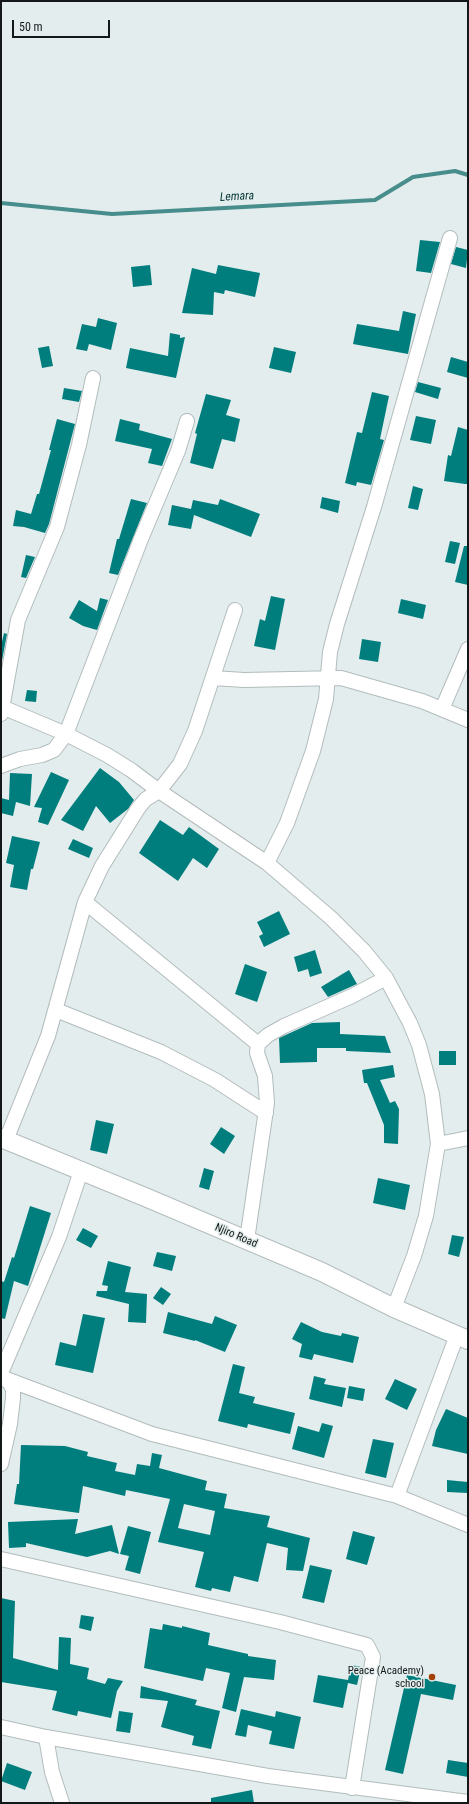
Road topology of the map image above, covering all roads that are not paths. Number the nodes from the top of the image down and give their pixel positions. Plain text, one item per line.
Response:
1 (450, 238) dead end
2 (93, 378) dead end
3 (186, 421) dead end
4 (235, 610) dead end
5 (468, 649) edge
6 (328, 677) junction
7 (212, 678) junction
8 (442, 709) junction
9 (2, 711) edge
10 (468, 720) edge
11 (66, 734) junction
12 (1, 766) edge
13 (159, 791) junction
14 (267, 863) junction
15 (85, 902) junction
16 (386, 978) junction
17 (56, 1010) junction
18 (258, 1044) junction
19 (266, 1113) junction
20 (468, 1138) edge
21 (3, 1139) edge
22 (438, 1144) junction
23 (81, 1171) junction
24 (247, 1240) junction
25 (394, 1308) junction
26 (463, 1338) edge
27 (1, 1373) edge
28 (1, 1377) edge
29 (1, 1464) edge
30 (397, 1496) junction
31 (468, 1525) edge
32 (1, 1560) edge
33 (1, 1726) edge
34 (46, 1737) junction
35 (352, 1788) junction
36 (468, 1802) edge
37 (62, 1803) edge

1 - 6 street
2 - 9 street
3 - 11 street
4 - 7 street
5 - 8 street
6 - 7 street
6 - 8 street
6 - 14 street
7 - 13 street
8 - 10 street
9 - 11 street
11 - 12 street
11 - 13 street
13 - 14 street
13 - 15 street
14 - 16 street
15 - 17 street
15 - 18 street
16 - 18 street
16 - 22 street
17 - 19 street
17 - 21 street
18 - 19 street
19 - 24 street
20 - 22 street
21 - 23 street, Njiro Road
22 - 25 street
23 - 24 street, Njiro Road
23 - 27 street
24 - 25 street, Njiro Road
25 - 26 street, Njiro Road
26 - 30 street
28 - 29 street
28 - 30 street
30 - 31 street
32 - 35 street
33 - 34 street
34 - 35 street
34 - 37 street
35 - 36 street

